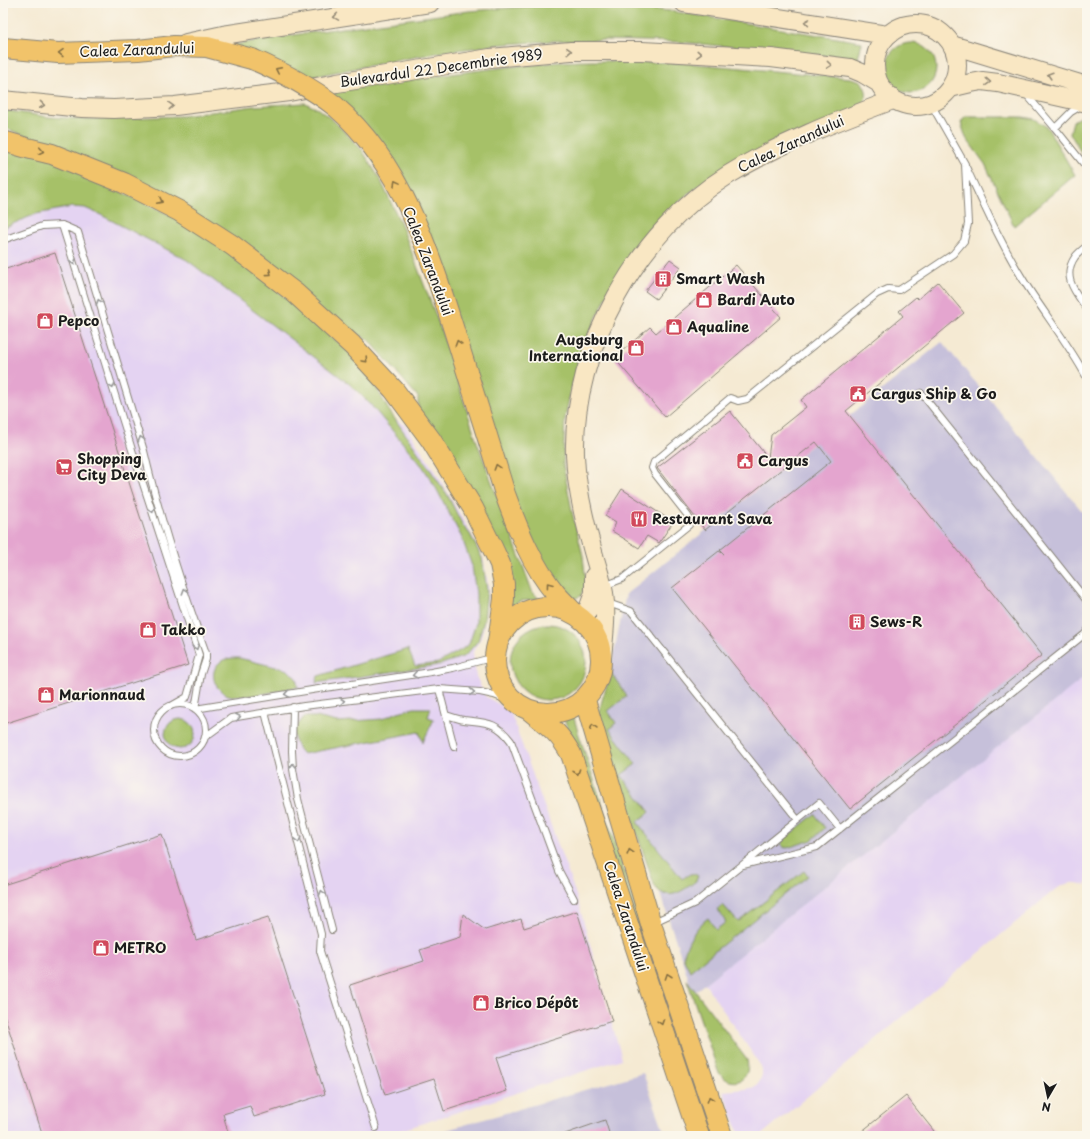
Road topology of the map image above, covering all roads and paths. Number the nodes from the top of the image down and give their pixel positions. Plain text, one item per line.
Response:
1 (430, 3) edge
2 (684, 3) edge
3 (887, 35) junction
4 (952, 45) junction
5 (174, 46) junction
6 (3, 48) edge
7 (877, 82) junction
8 (1020, 87) junction
9 (950, 88) junction
10 (1087, 97) edge
11 (3, 100) edge
12 (893, 100) junction
13 (931, 104) junction
14 (1055, 128) junction
15 (3, 141) edge
16 (965, 164) junction
17 (1087, 168) edge
18 (62, 225) junction
19 (3, 240) edge
20 (1087, 246) edge
21 (1087, 309) edge
22 (1087, 378) edge
23 (920, 393) dead end
24 (591, 545) junction
25 (603, 594) junction
26 (1087, 601) edge
27 (579, 617) junction
28 (1087, 631) edge
29 (496, 650) junction
30 (602, 658) junction
31 (440, 690) junction
32 (585, 700) junction
33 (171, 706) junction
34 (522, 706) junction
35 (293, 707) junction
36 (196, 709) junction
37 (265, 712) junction
38 (446, 715) junction
39 (205, 737) junction
40 (454, 747) dead end
41 (798, 820) junction
42 (840, 829) junction
43 (743, 865) junction
44 (574, 899) dead end
45 (651, 924) junction
46 (332, 930) dead end
47 (376, 1128) dead end
48 (699, 1136) edge
49 (722, 1136) edge

1 -> 5 main road
3 -> 2 main road
3 - 4 main road
3 - 7 main road
4 - 9 main road
10 -> 4 main road
5 -> 6 main road, Calea Zarandului
27 -> 5 main road, Calea Zarandului, bridge
11 -> 7 main road, Bulevardul 22 Decembrie 1989
7 - 12 main road, Bulevardul 22 Decembrie 1989
9 -> 8 main road
8 - 10 main road
8 - 14 lane
9 - 13 main road
10 - 14 lane
12 - 13 main road, Bulevardul 22 Decembrie 1989
12 - 24 main road, Calea Zarandului
13 - 16 lane
14 - 17 lane
15 -> 29 main road, Calea Zarandului
16 - 22 lane
16 - 25 lane
18 - 19 lane
18 -> 33 lane
36 -> 18 lane
20 - 21 lane
23 - 26 lane
24 - 25 main road, Calea Zarandului
24 - 27 main road, Calea Zarandului
25 - 30 main road, Calea Zarandului
25 - 41 lane
27 - 29 main road
27 - 30 main road, Calea Zarandului
28 - 42 lane
29 - 34 main road, Calea Zarandului
29 -> 36 lane
30 - 32 main road, Calea Zarandului
31 -> 34 lane
35 -> 31 lane
31 - 38 lane
32 - 34 main road, Calea Zarandului
45 -> 32 main road, Calea Zarandului
33 - 36 lane
33 - 39 lane
34 -> 48 main road, Calea Zarandului
35 - 37 lane
46 -> 35 lane
36 - 39 lane
39 -> 37 lane
37 -> 47 lane
38 - 40 lane
38 - 44 lane
41 - 42 lane
41 - 43 lane
42 - 43 lane
43 - 45 lane
49 -> 45 main road, Calea Zarandului

